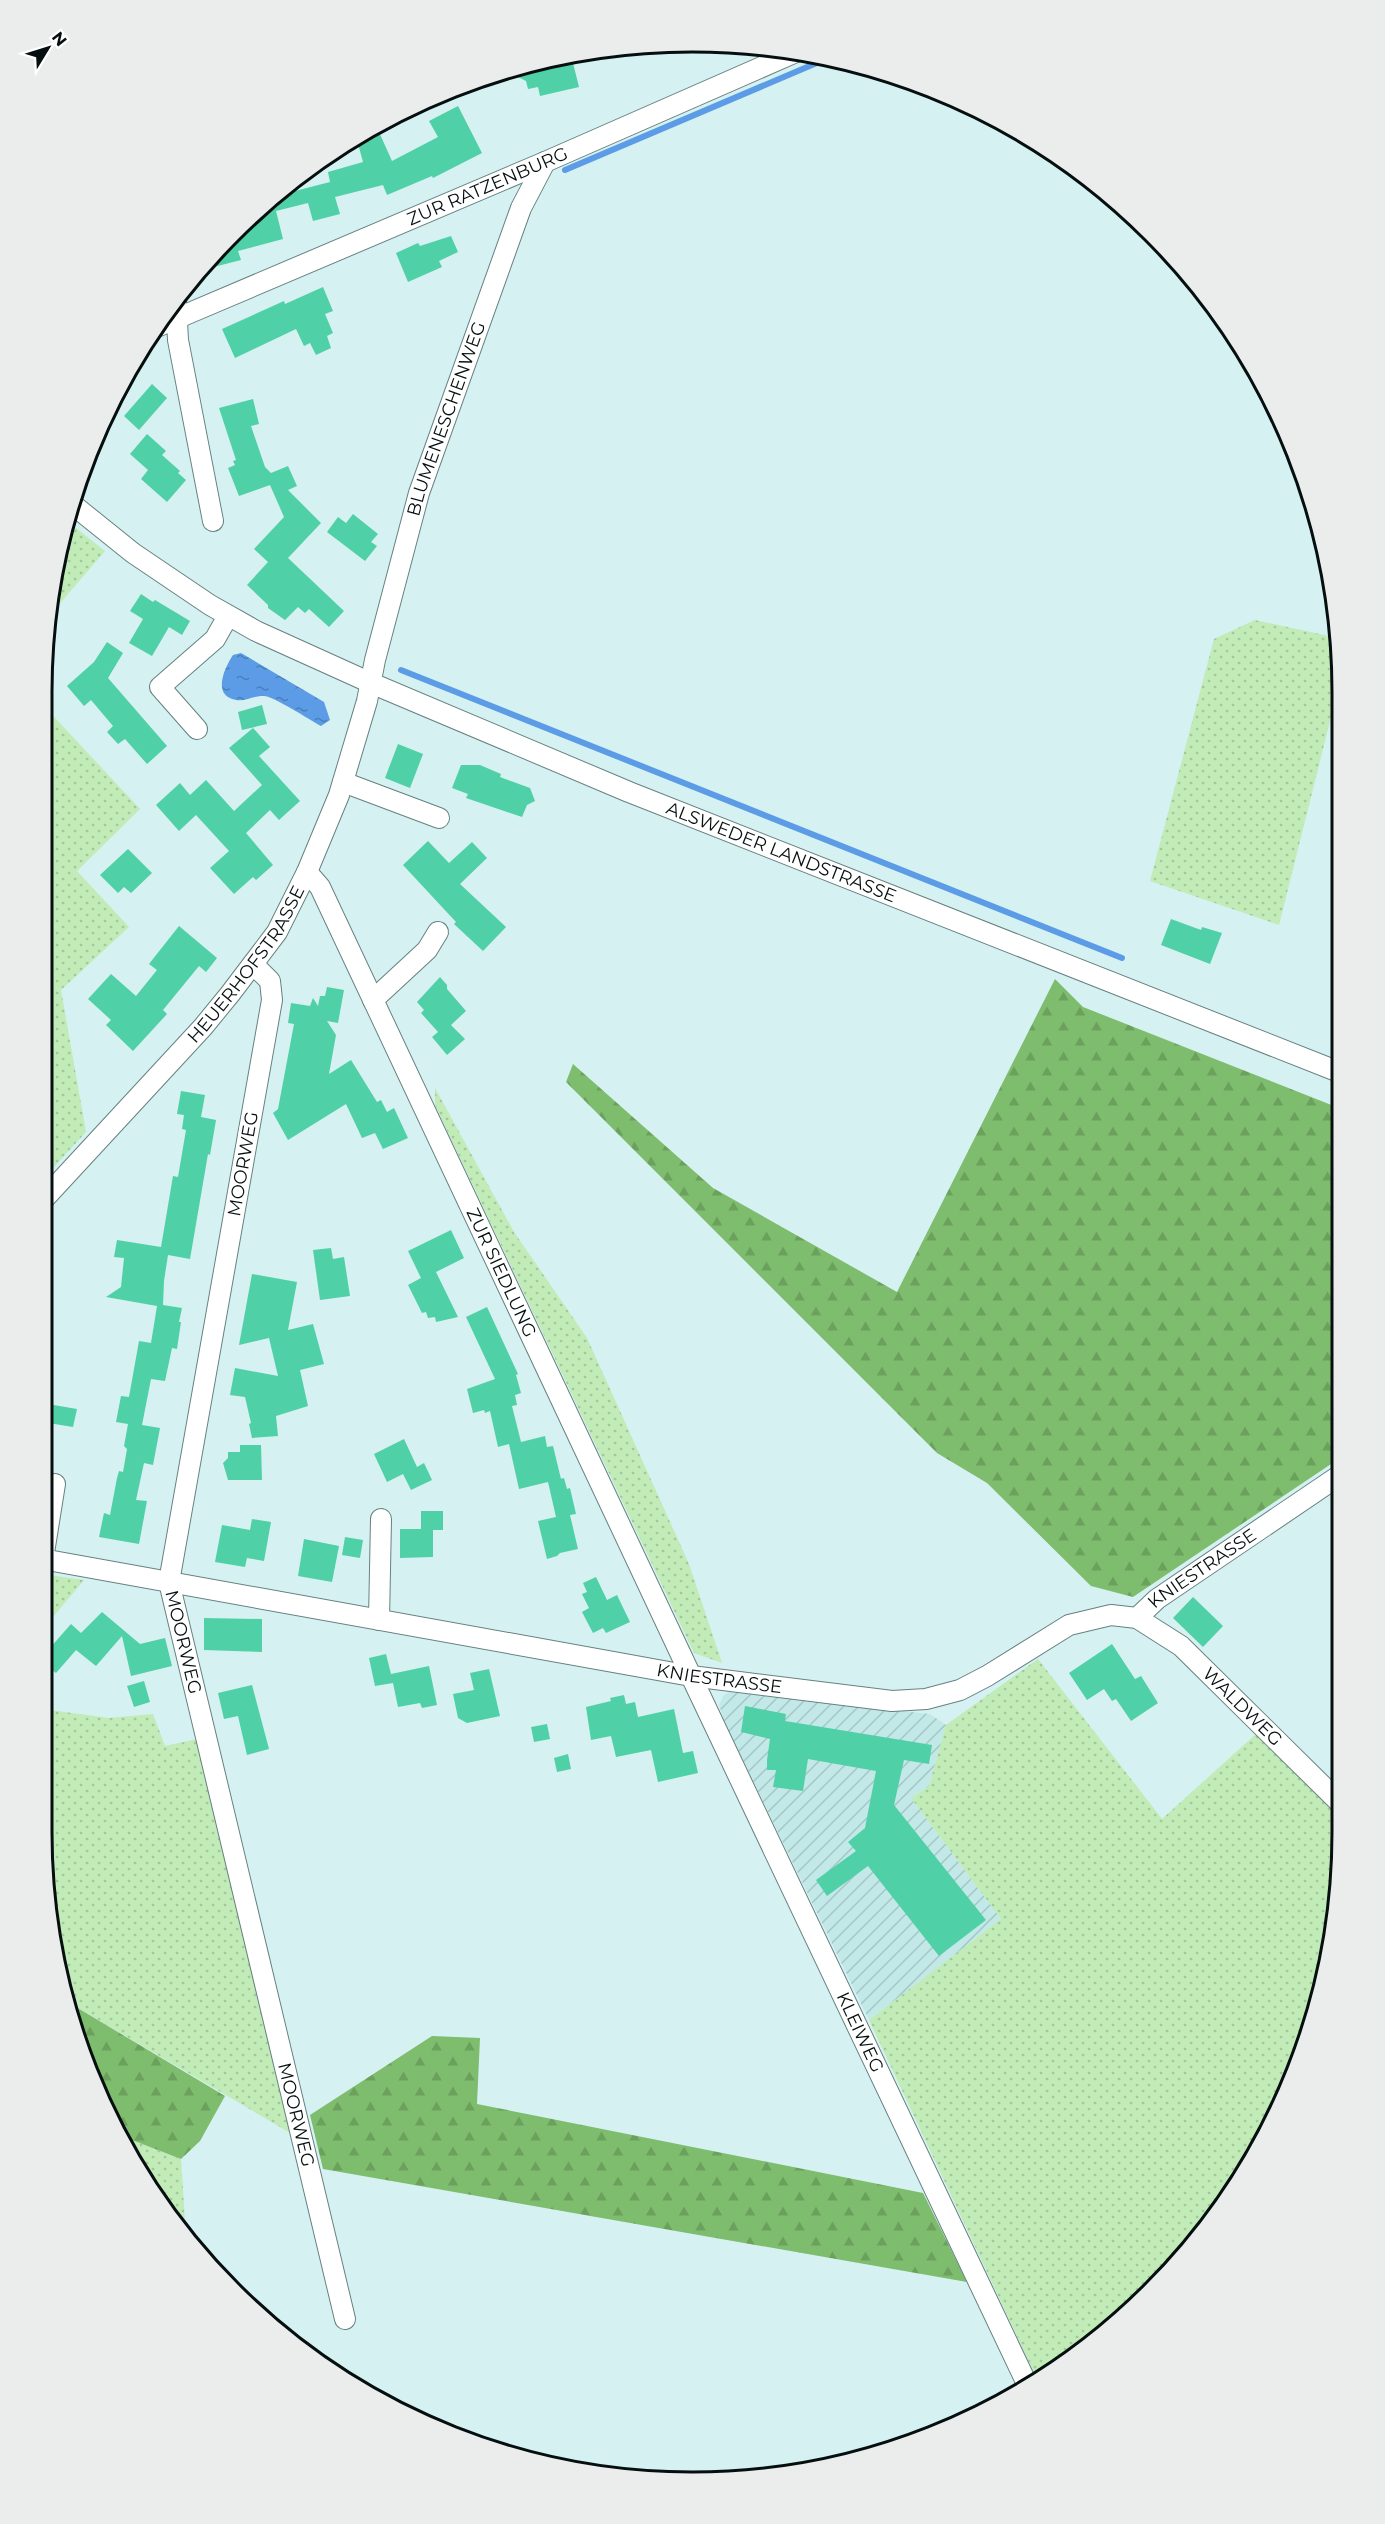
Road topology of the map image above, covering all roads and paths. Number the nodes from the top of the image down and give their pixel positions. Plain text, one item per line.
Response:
1 (781, 59) edge
2 (545, 162) junction
3 (178, 312) edge
4 (172, 320) edge
5 (79, 510) edge
6 (213, 521) dead end
7 (228, 616) junction
8 (371, 683) junction
9 (197, 729) dead end
10 (343, 782) junction
11 (439, 819) dead end
12 (307, 872) junction
13 (438, 932) dead end
14 (253, 964) junction
15 (373, 1000) junction
16 (1332, 1069) edge
17 (52, 1190) edge
18 (1332, 1480) edge
19 (55, 1484) dead end
20 (52, 1503) edge
21 (381, 1519) dead end
22 (52, 1561) edge
23 (169, 1582) junction
24 (1137, 1618) junction
25 (380, 1620) junction
26 (691, 1676) junction
27 (1332, 1795) edge
28 (345, 2319) dead end
29 (1024, 2378) edge

1 - 2 street, ZUR RATZENBURG
2 - 3 street, ZUR RATZENBURG
2 - 8 street, BLUMENESCHENWEG
4 - 6 street, ZUR RATZENBURG
5 - 7 street, ALSWEDER LANDSTRASSE
7 - 8 street, ALSWEDER LANDSTRASSE
7 - 9 street
8 - 10 street, HEUERHOFSTRASSE
8 - 16 street, ALSWEDER LANDSTRASSE
10 - 11 street
10 - 12 street, HEUERHOFSTRASSE
12 - 14 street, HEUERHOFSTRASSE
12 - 15 street, ZUR SIEDLUNG
13 - 15 street
14 - 17 street, HEUERHOFSTRASSE
14 - 23 street, MOORWEG
15 - 26 street, ZUR SIEDLUNG
18 - 24 street, KNIESTRASSE
19 - 20 street
21 - 25 street
22 - 23 street, KNIESTRASSE
23 - 25 street, KNIESTRASSE
23 - 28 street, MOORWEG
24 - 26 street, KNIESTRASSE
24 - 27 street, WALDWEG
25 - 26 street, KNIESTRASSE
26 - 29 street, KLEIWEG

